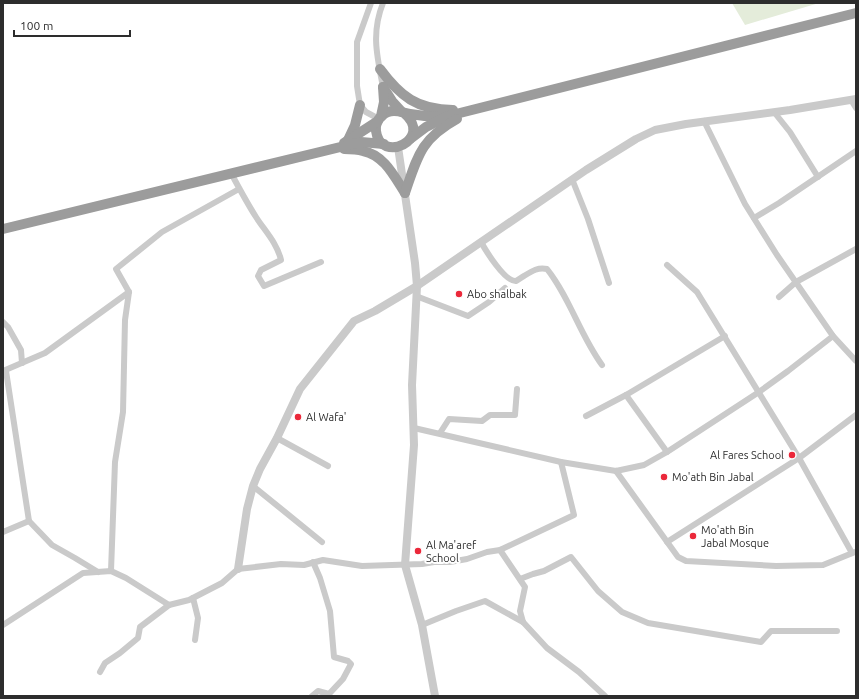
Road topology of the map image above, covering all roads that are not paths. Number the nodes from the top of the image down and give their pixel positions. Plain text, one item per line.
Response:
1 (371, 3) edge
2 (383, 3) edge
3 (856, 13) edge
4 (380, 69) junction
5 (384, 87) junction
6 (853, 100) edge
7 (360, 105) junction
8 (856, 108) edge
9 (473, 110) junction
10 (774, 112) junction
11 (403, 113) junction
12 (448, 116) junction
13 (379, 119) junction
14 (704, 121) junction
15 (410, 139) junction
16 (348, 140) junction
17 (384, 144) junction
18 (398, 147) junction
19 (336, 148) junction
20 (856, 152) edge
21 (232, 173) junction
22 (818, 177) junction
23 (572, 179) junction
24 (239, 189) junction
25 (405, 192) junction
26 (754, 218) junction
27 (3, 229) edge
28 (481, 242) junction
29 (856, 249) edge
30 (321, 262) dead end
31 (667, 265) dead end
32 (796, 282) junction
33 (609, 283) dead end
34 (417, 286) junction
35 (505, 288) dead end
36 (129, 292) junction
37 (416, 296) junction
38 (779, 297) dead end
39 (3, 322) edge
40 (725, 336) junction
41 (833, 336) junction
42 (856, 359) edge
43 (22, 363) junction
44 (602, 365) dead end
45 (4, 371) edge
46 (517, 389) dead end
47 (759, 392) junction
48 (626, 395) junction
49 (856, 415) edge
50 (586, 416) dead end
51 (414, 428) junction
52 (440, 433) junction
53 (277, 438) junction
54 (667, 452) junction
55 (799, 458) junction
56 (561, 462) junction
57 (328, 466) dead end
58 (616, 471) junction
59 (253, 486) junction
60 (29, 521) junction
61 (3, 532) edge
62 (322, 542) dead end
63 (667, 542) junction
64 (500, 550) junction
65 (854, 552) edge
66 (313, 562) junction
67 (405, 565) junction
68 (238, 569) junction
69 (98, 572) junction
70 (111, 572) junction
71 (520, 579) junction
72 (193, 598) junction
73 (169, 605) junction
74 (523, 622) junction
75 (3, 625) edge
76 (422, 625) junction
77 (838, 631) dead end
78 (195, 640) dead end
79 (100, 672) dead end
80 (312, 696) edge
81 (435, 696) edge
82 (605, 696) edge

1 - 7 street
2 - 4 street
3 - 9 highway
4 - 5 street
4 - 9 highway
5 - 11 highway
5 - 13 highway
6 - 8 street
6 - 10 street
7 - 13 street
7 - 16 highway
9 - 12 highway
9 - 25 highway
10 - 14 street
10 - 22 street
11 - 12 highway
11 - 13 highway
11 - 15 highway
12 - 15 highway
13 - 16 highway
13 - 17 highway
14 - 23 street
14 - 26 street
15 - 18 highway
16 - 19 highway
17 - 18 highway
17 - 19 highway
18 - 25 street
19 - 21 highway
19 - 25 highway
20 - 22 street
21 - 24 street
21 - 27 highway
22 - 26 street
23 - 28 street
23 - 33 street
24 - 30 street
24 - 36 street
25 - 34 street
26 - 32 street
28 - 34 street
28 - 44 street
29 - 32 street
31 - 40 street
32 - 38 street
32 - 41 street
34 - 37 street
34 - 53 street
35 - 37 street
36 - 43 street
36 - 70 street
37 - 51 street
39 - 43 street
40 - 47 street
40 - 48 street
41 - 42 street
41 - 47 street
43 - 45 street
45 - 60 street
46 - 52 street
47 - 54 street
47 - 55 street
48 - 50 street
48 - 54 street
49 - 55 street
51 - 52 street
51 - 67 street
52 - 56 street
53 - 57 street
53 - 59 street
54 - 58 street
55 - 63 street
55 - 65 street
56 - 58 street
56 - 64 street
58 - 63 street
59 - 62 street
59 - 68 street
60 - 61 street
60 - 69 street
63 - 65 street
64 - 67 street
64 - 71 street
66 - 67 street
66 - 68 street
66 - 80 street
67 - 76 street
68 - 72 street
69 - 70 street
69 - 75 street
70 - 73 street
71 - 74 street
71 - 77 street
72 - 73 street
72 - 78 street
73 - 79 street
74 - 76 street
74 - 82 street
76 - 81 street

